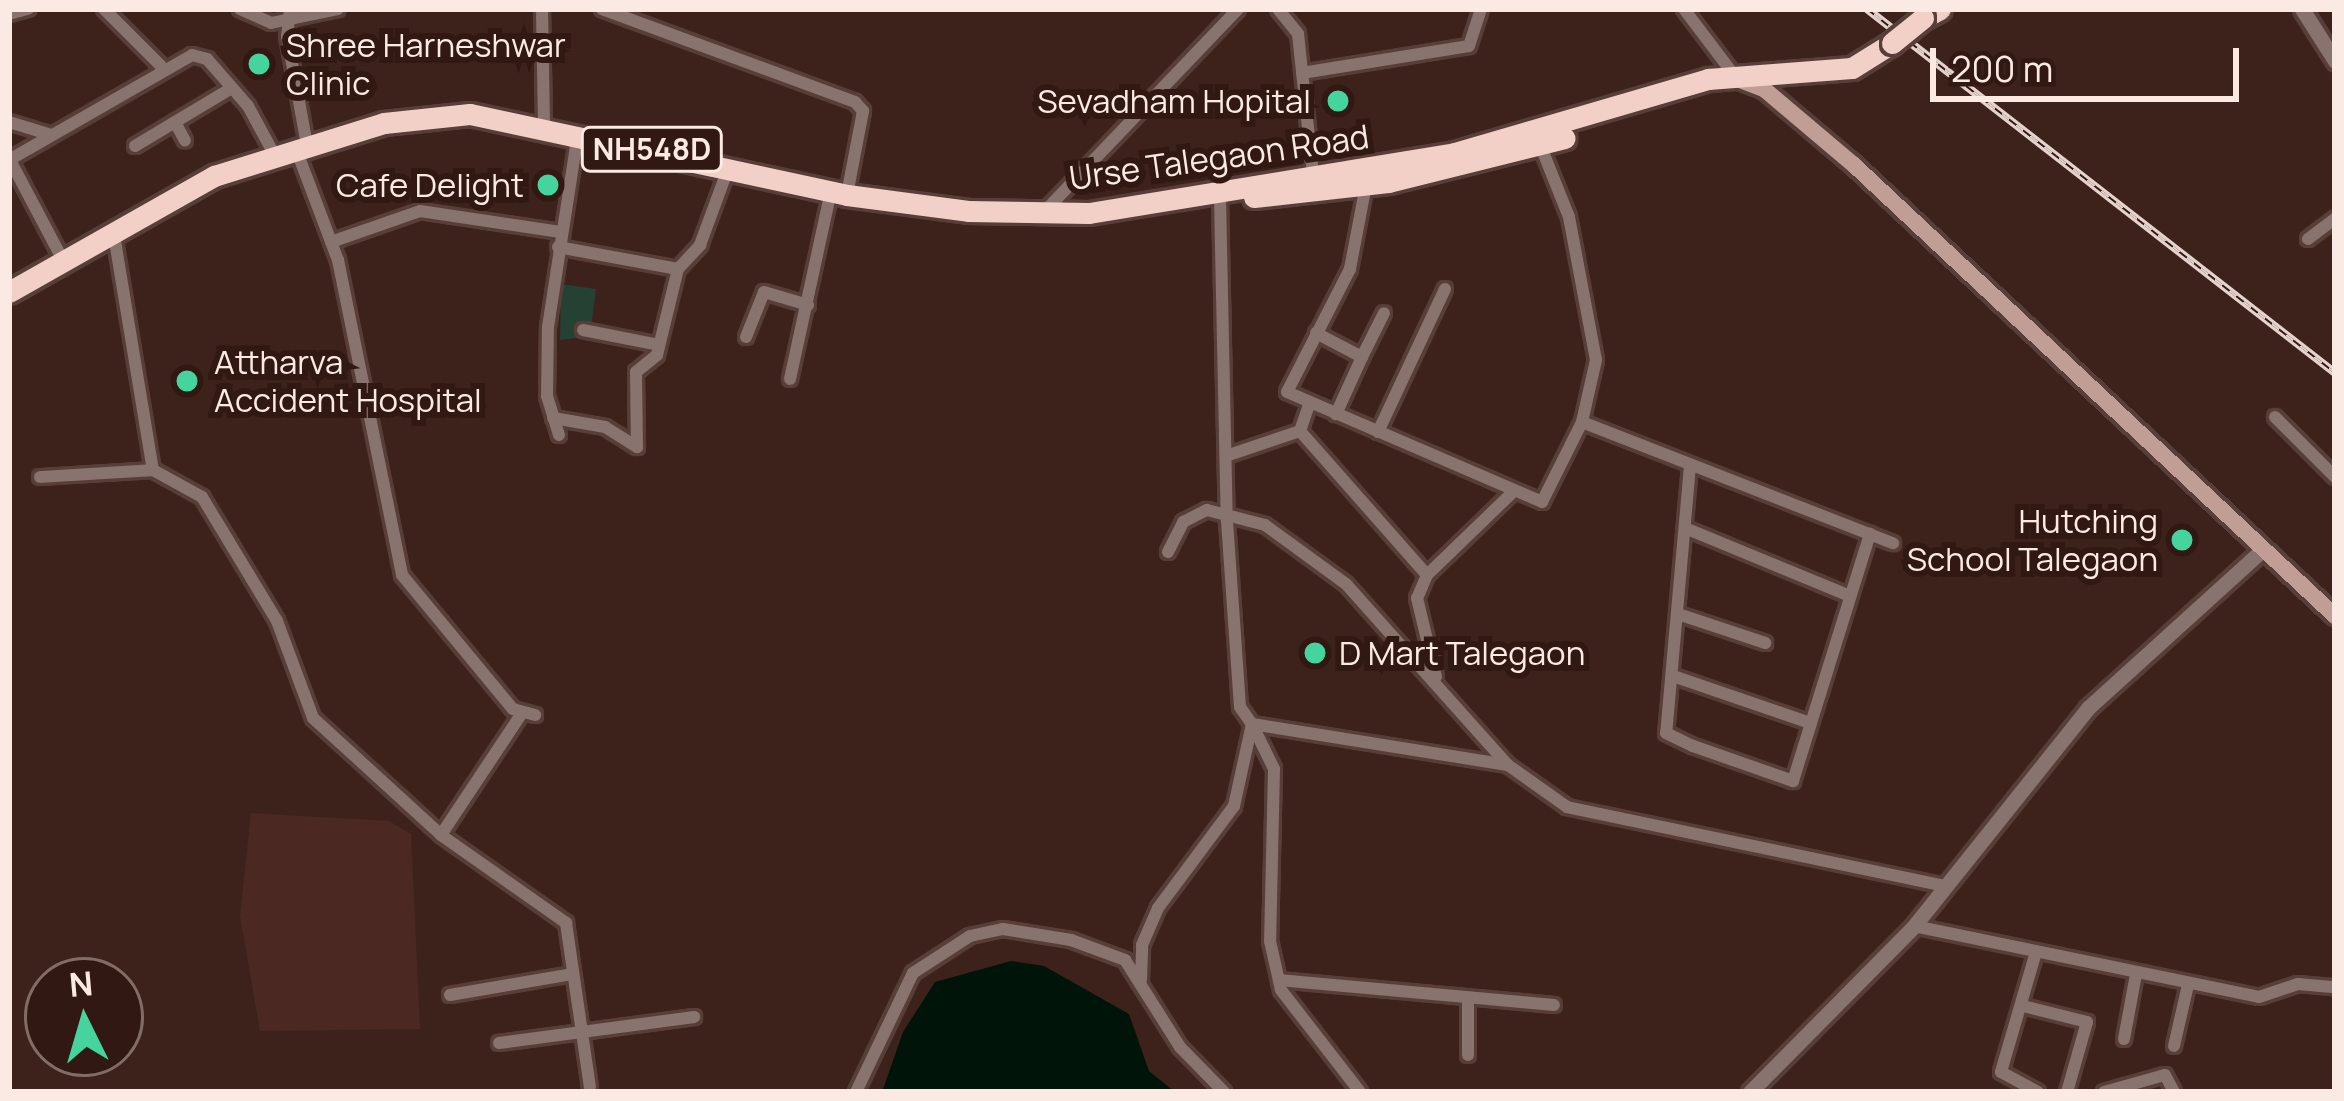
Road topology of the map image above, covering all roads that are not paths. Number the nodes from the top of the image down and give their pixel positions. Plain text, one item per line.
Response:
1 (28, 9) edge
2 (104, 9) edge
3 (240, 9) edge
4 (338, 9) edge
5 (542, 9) edge
6 (602, 9) edge
7 (1238, 9) edge
8 (1278, 9) edge
9 (1481, 9) edge
10 (1684, 9) edge
11 (2302, 9) edge
12 (9, 14) edge
13 (1932, 14) edge
14 (289, 16) edge
15 (2335, 61) edge
16 (160, 66) junction
17 (1302, 73) junction
18 (1726, 84) junction
19 (232, 88) junction
20 (9, 122) edge
21 (175, 122) junction
22 (544, 126) junction
23 (578, 131) junction
24 (48, 134) junction
25 (1538, 139) junction
26 (185, 141) dead end
27 (135, 146) dead end
28 (292, 149) junction
29 (9, 160) edge
30 (728, 167) junction
31 (1312, 174) junction
32 (1366, 185) junction
33 (839, 193) junction
34 (1216, 198) junction
35 (1042, 214) junction
36 (2335, 219) edge
37 (560, 232) junction
38 (114, 235) junction
39 (2308, 239) dead end
40 (331, 242) junction
41 (557, 247) junction
42 (64, 262) junction
43 (678, 269) junction
44 (1445, 289) dead end
45 (9, 292) edge
46 (808, 305) junction
47 (1384, 313) dead end
48 (583, 330) dead end
49 (1316, 334) junction
50 (746, 337) dead end
51 (659, 346) junction
52 (1362, 357) junction
53 (790, 379) dead end
54 (1310, 402) junction
55 (1336, 414) junction
56 (2275, 417) dead end
57 (553, 418) junction
58 (1582, 422) junction
59 (1300, 431) junction
60 (1378, 432) junction
61 (559, 435) dead end
62 (1226, 456) junction
63 (1690, 466) junction
64 (153, 470) junction
65 (40, 477) dead end
66 (2335, 477) edge
67 (1512, 493) junction
68 (1227, 514) junction
69 (1685, 528) junction
70 (1870, 534) junction
71 (1893, 543) dead end
72 (2261, 551) junction
73 (1168, 552) dead end
74 (1426, 575) junction
75 (1850, 596) junction
76 (1678, 614) junction
77 (2335, 616) edge
78 (1765, 643) dead end
79 (1673, 676) junction
80 (1436, 680) junction
81 (1810, 723) junction
82 (1252, 724) junction
83 (1508, 765) junction
84 (441, 836) junction
85 (1946, 886) junction
86 (1914, 926) junction
87 (2036, 952) junction
88 (574, 974) junction
89 (2136, 974) junction
90 (1279, 980) junction
91 (1141, 983) junction
92 (2188, 985) junction
93 (2335, 987) edge
94 (450, 995) dead end
95 (1468, 998) junction
96 (1554, 1005) dead end
97 (2023, 1006) junction
98 (694, 1018) dead end
99 (582, 1032) junction
100 (2124, 1040) dead end
101 (499, 1043) dead end
102 (2174, 1046) dead end
103 (1468, 1055) dead end
104 (590, 1087) dead end
105 (856, 1092) edge
106 (1223, 1092) edge
107 (1360, 1092) edge
108 (1750, 1092) edge
109 (2038, 1092) edge
110 (2067, 1092) edge
111 (2104, 1092) edge
112 (2174, 1092) edge

1 - 12 street
2 - 16 street
3 - 14 street
4 - 14 street
5 - 22 street
6 - 33 street
7 - 35 street
8 - 17 street
9 - 17 street
10 - 18 street
11 - 15 street
13 - 18 highway, Urse Talegaon Road / NH548D, bridge
14 - 28 street
16 - 19 street
16 - 24 street
17 - 31 street
18 - 25 highway, Urse Talegaon Road / NH548D
18 - 72 main road
19 - 21 street
19 - 28 street
20 - 24 street
21 - 26 street
21 - 27 street
22 - 23 highway, Urse Talegaon Road / NH548D
22 - 28 highway, Urse Talegaon Road / NH548D
23 - 30 highway, Urse Talegaon Road / NH548D
23 - 37 street
24 - 29 street
25 - 31 highway, Urse Talegaon Road / NH548D
25 - 32 highway, NH548D
25 - 58 street
28 - 38 highway, Urse Talegaon Road / NH548D
28 - 40 street
29 - 42 street
30 - 33 highway, Urse Talegaon Road / NH548D
30 - 43 street
31 - 34 highway, Urse Talegaon Road / NH548D
32 - 34 highway, NH548D
32 - 49 street
33 - 35 highway, Urse Talegaon Road / NH548D
33 - 46 street
34 - 35 highway, Urse Talegaon Road / NH548D
34 - 62 street
36 - 39 street
37 - 40 street
37 - 41 street
38 - 42 highway, Urse Talegaon Road / NH548D
38 - 64 street
40 - 84 street
41 - 43 street
41 - 57 street
42 - 45 highway, Urse Talegaon Road / NH548D
43 - 51 street
44 - 60 street
46 - 50 street
46 - 53 street
47 - 52 street
48 - 51 street
49 - 52 street
49 - 54 street
51 - 57 street
52 - 55 street
54 - 55 street
54 - 59 street
55 - 60 street
56 - 66 street
57 - 61 street
58 - 63 street
58 - 67 street
59 - 62 street
59 - 74 street
60 - 67 street
62 - 68 street
63 - 69 street
63 - 70 street
64 - 65 street
64 - 84 street
67 - 74 street
68 - 73 street
68 - 80 street
68 - 82 street
69 - 75 street
69 - 76 street
70 - 71 street
70 - 75 street
72 - 77 main road
72 - 85 street
74 - 80 street
75 - 81 street
76 - 78 street
76 - 79 street
79 - 81 street
79 - 81 street
80 - 83 street
82 - 83 street
82 - 90 street
82 - 91 street
83 - 85 street
84 - 88 street
85 - 86 street
86 - 87 street
86 - 108 street
87 - 89 street
87 - 97 street
88 - 94 street
88 - 99 street
89 - 92 street
89 - 100 street
90 - 95 street
90 - 107 street
91 - 105 street
91 - 106 street
92 - 93 street
92 - 102 street
95 - 96 street
95 - 103 street
97 - 109 street
97 - 110 street
98 - 99 street
99 - 101 street
99 - 104 street
111 - 112 street

